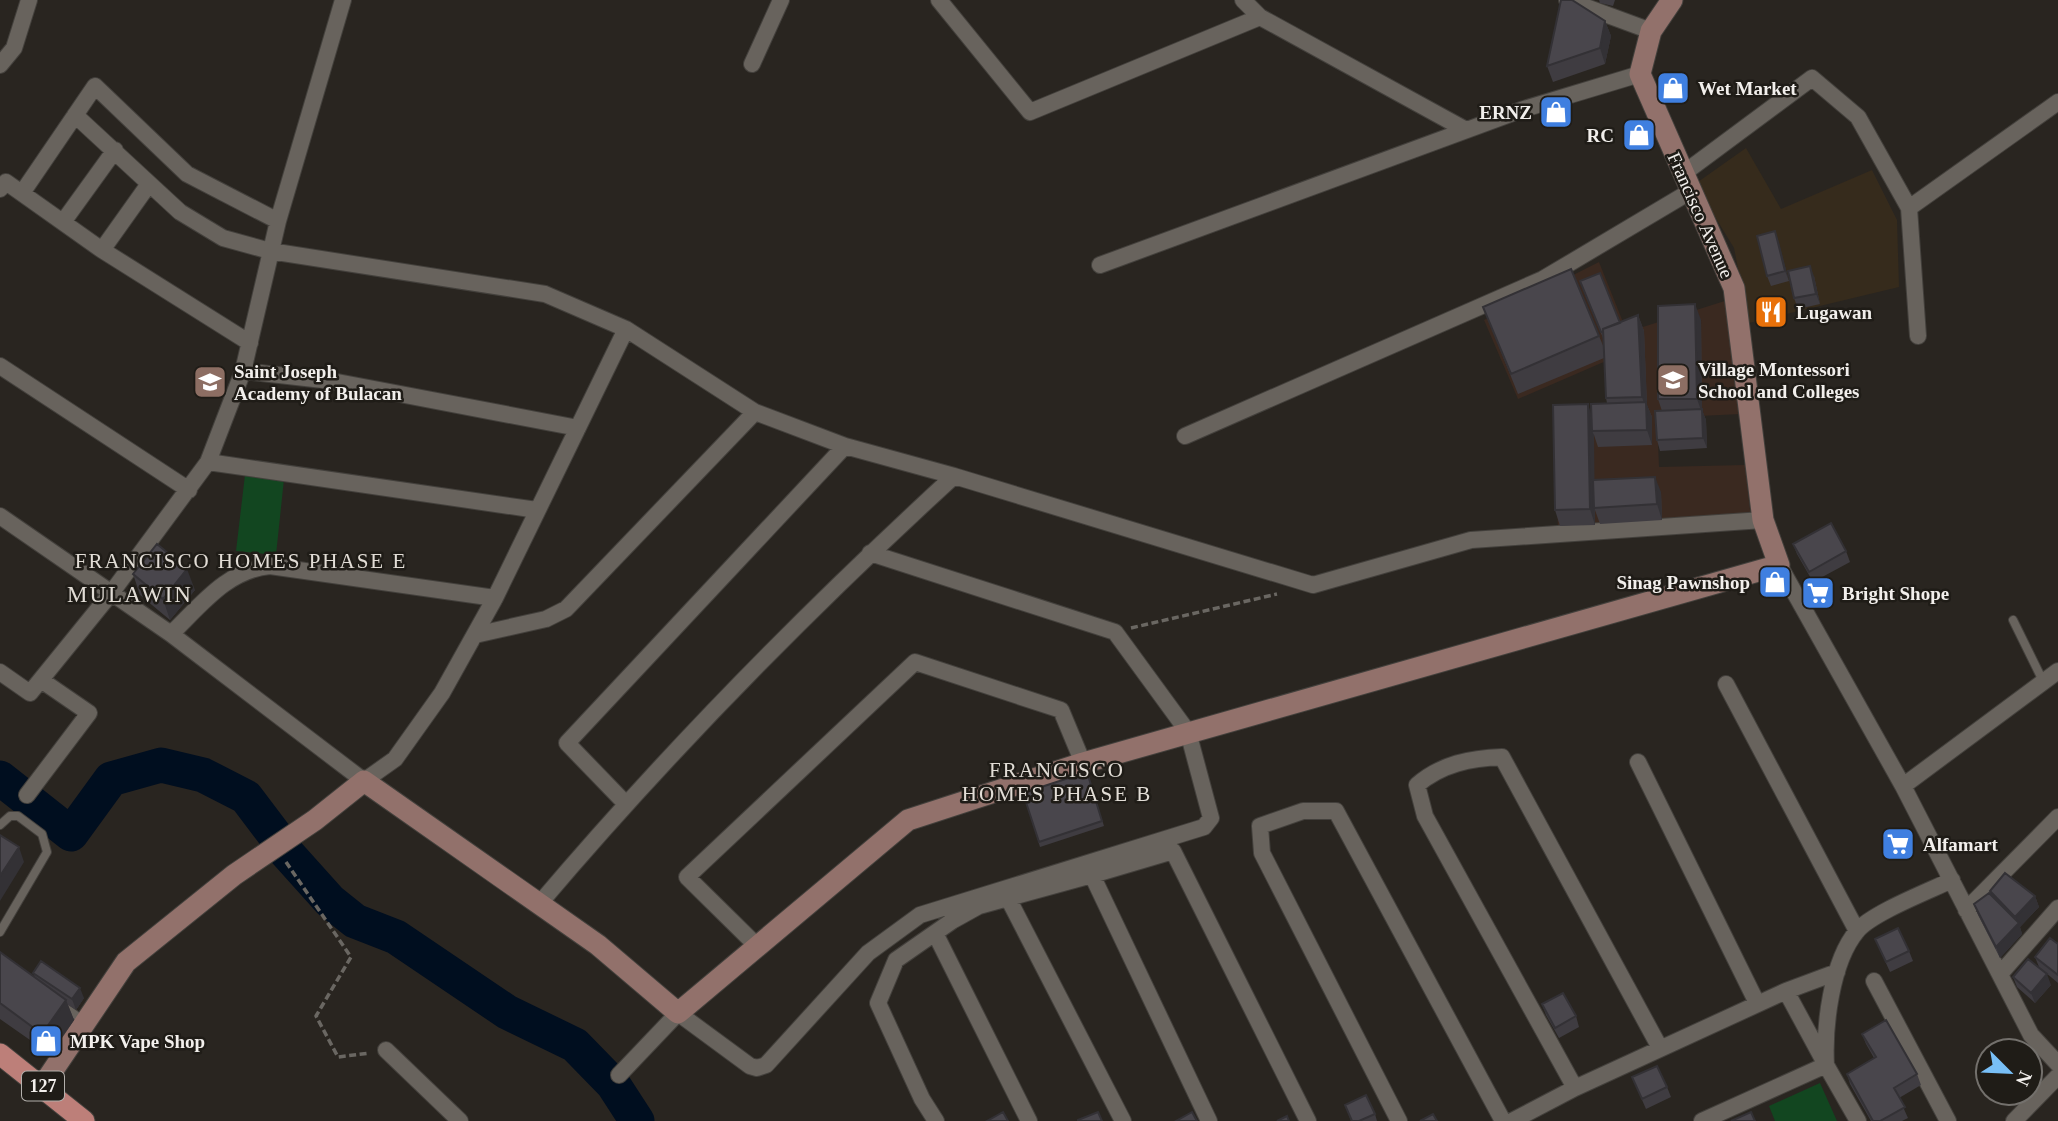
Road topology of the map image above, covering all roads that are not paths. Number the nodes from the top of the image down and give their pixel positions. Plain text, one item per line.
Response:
1 (29, 0) edge
2 (343, 0) edge
3 (781, 0) edge
4 (939, 0) edge
5 (1243, 0) edge
6 (1567, 0) edge
7 (1672, 0) edge
8 (1260, 17) junction
9 (1651, 31) junction
10 (752, 64) dead end
11 (0, 65) edge
12 (1640, 74) junction
13 (2058, 102) edge
14 (75, 115) junction
15 (1465, 130) junction
16 (115, 150) junction
17 (1687, 182) junction
18 (149, 184) junction
19 (0, 189) edge
20 (22, 193) junction
21 (1909, 208) junction
22 (278, 221) junction
23 (63, 222) junction
24 (102, 250) junction
25 (270, 251) junction
26 (1101, 265) dead end
27 (626, 329) junction
28 (1918, 336) dead end
29 (250, 343) junction
30 (0, 366) edge
31 (243, 371) junction
32 (755, 412) junction
33 (578, 428) junction
34 (1185, 436) dead end
35 (845, 446) junction
36 (208, 462) junction
37 (954, 476) junction
38 (189, 490) junction
39 (537, 510) junction
40 (0, 516) edge
41 (1763, 520) junction
42 (870, 553) junction
43 (1779, 565) junction
44 (112, 592) junction
45 (495, 598) junction
46 (2013, 621) dead end
47 (171, 634) junction
48 (475, 635) junction
49 (2058, 671) edge
50 (0, 673) edge
51 (41, 680) junction
52 (2044, 683) junction
53 (1726, 684) dead end
54 (1188, 732) junction
55 (1083, 762) junction
56 (1638, 762) dead end
57 (364, 781) junction
58 (1903, 786) junction
59 (27, 795) dead end
60 (625, 803) junction
61 (2058, 817) edge
62 (0, 825) edge
63 (1092, 874) junction
64 (1952, 880) junction
65 (1008, 898) junction
66 (540, 903) junction
67 (2058, 908) edge
68 (1966, 910) junction
69 (1857, 931) junction
70 (0, 932) edge
71 (935, 933) junction
72 (756, 946) junction
73 (1837, 972) junction
74 (2000, 974) junction
75 (1874, 981) dead end
76 (1786, 991) junction
77 (52, 998) edge
78 (1757, 1003) junction
79 (678, 1013) junction
80 (85, 1022) junction
81 (1660, 1048) junction
82 (386, 1051) road end
83 (0, 1054) edge
84 (2058, 1064) edge
85 (1826, 1065) junction
86 (619, 1075) dead end
87 (2058, 1076) edge
88 (43, 1085) junction
89 (1575, 1088) junction
90 (84, 1121) edge
91 (460, 1121) edge
92 (936, 1121) edge
93 (1029, 1121) edge
94 (1123, 1121) edge
95 (1209, 1121) edge
96 (1308, 1121) edge
97 (1399, 1121) edge
98 (1503, 1121) edge
99 (1512, 1121) edge
100 (1702, 1121) edge
101 (1858, 1121) edge
102 (1948, 1121) edge
103 (2014, 1121) edge

1 - 11 street
2 - 22 street
3 - 10 street
4 - 8 street
5 - 8 street
6 - 9 street
7 - 9 street
8 - 15 street
9 - 12 street
12 - 15 street
12 - 17 street, Francisco Avenue
13 - 21 street
14 - 16 street
14 - 20 street
14 - 22 street
15 - 26 street
16 - 18 street
16 - 23 street
17 - 21 street
17 - 34 street
17 - 41 street, Francisco Avenue
18 - 24 street
18 - 25 street
19 - 20 street
20 - 23 street
21 - 28 street
22 - 25 street
23 - 24 street
24 - 29 street
25 - 27 street
25 - 29 street
27 - 32 street
27 - 33 street
29 - 31 street
30 - 38 street
31 - 33 street
31 - 36 street
32 - 35 street
32 - 48 street
33 - 39 street
35 - 37 street
35 - 60 street
36 - 38 street
36 - 39 street
37 - 41 street
37 - 42 street
38 - 44 street
39 - 45 street
40 - 44 street
41 - 43 street, Francisco Avenue
42 - 54 street
42 - 60 street
43 - 54 street
43 - 58 street
44 - 47 street
44 - 51 street
45 - 47 street
45 - 48 street
46 - 52 lane
47 - 57 street
48 - 57 street
49 - 52 street
50 - 51 street
51 - 59 street
52 - 58 street
53 - 69 street
54 - 55 street
54 - 79 street
55 - 72 street
55 - 72 street
56 - 78 street
57 - 66 street
57 - 80 street
58 - 64 street
60 - 66 street
61 - 68 street
62 - 70 lane
63 - 65 street
63 - 95 street
63 - 96 street
64 - 68 street
64 - 69 street
65 - 71 street
65 - 94 street
66 - 79 street
67 - 74 street
68 - 74 street
69 - 73 street
71 - 92 street
71 - 93 street
72 - 79 street
73 - 76 street
73 - 85 street
74 - 84 street
75 - 102 street
76 - 78 street
76 - 85 street
77 - 80 lane
78 - 81 street
79 - 86 street
80 - 88 street
81 - 89 street
81 - 89 street
82 - 91 street
83 - 88 main road, 127
85 - 100 street
85 - 101 street
87 - 103 street
88 - 90 main road, 127
89 - 99 street
97 - 98 street

